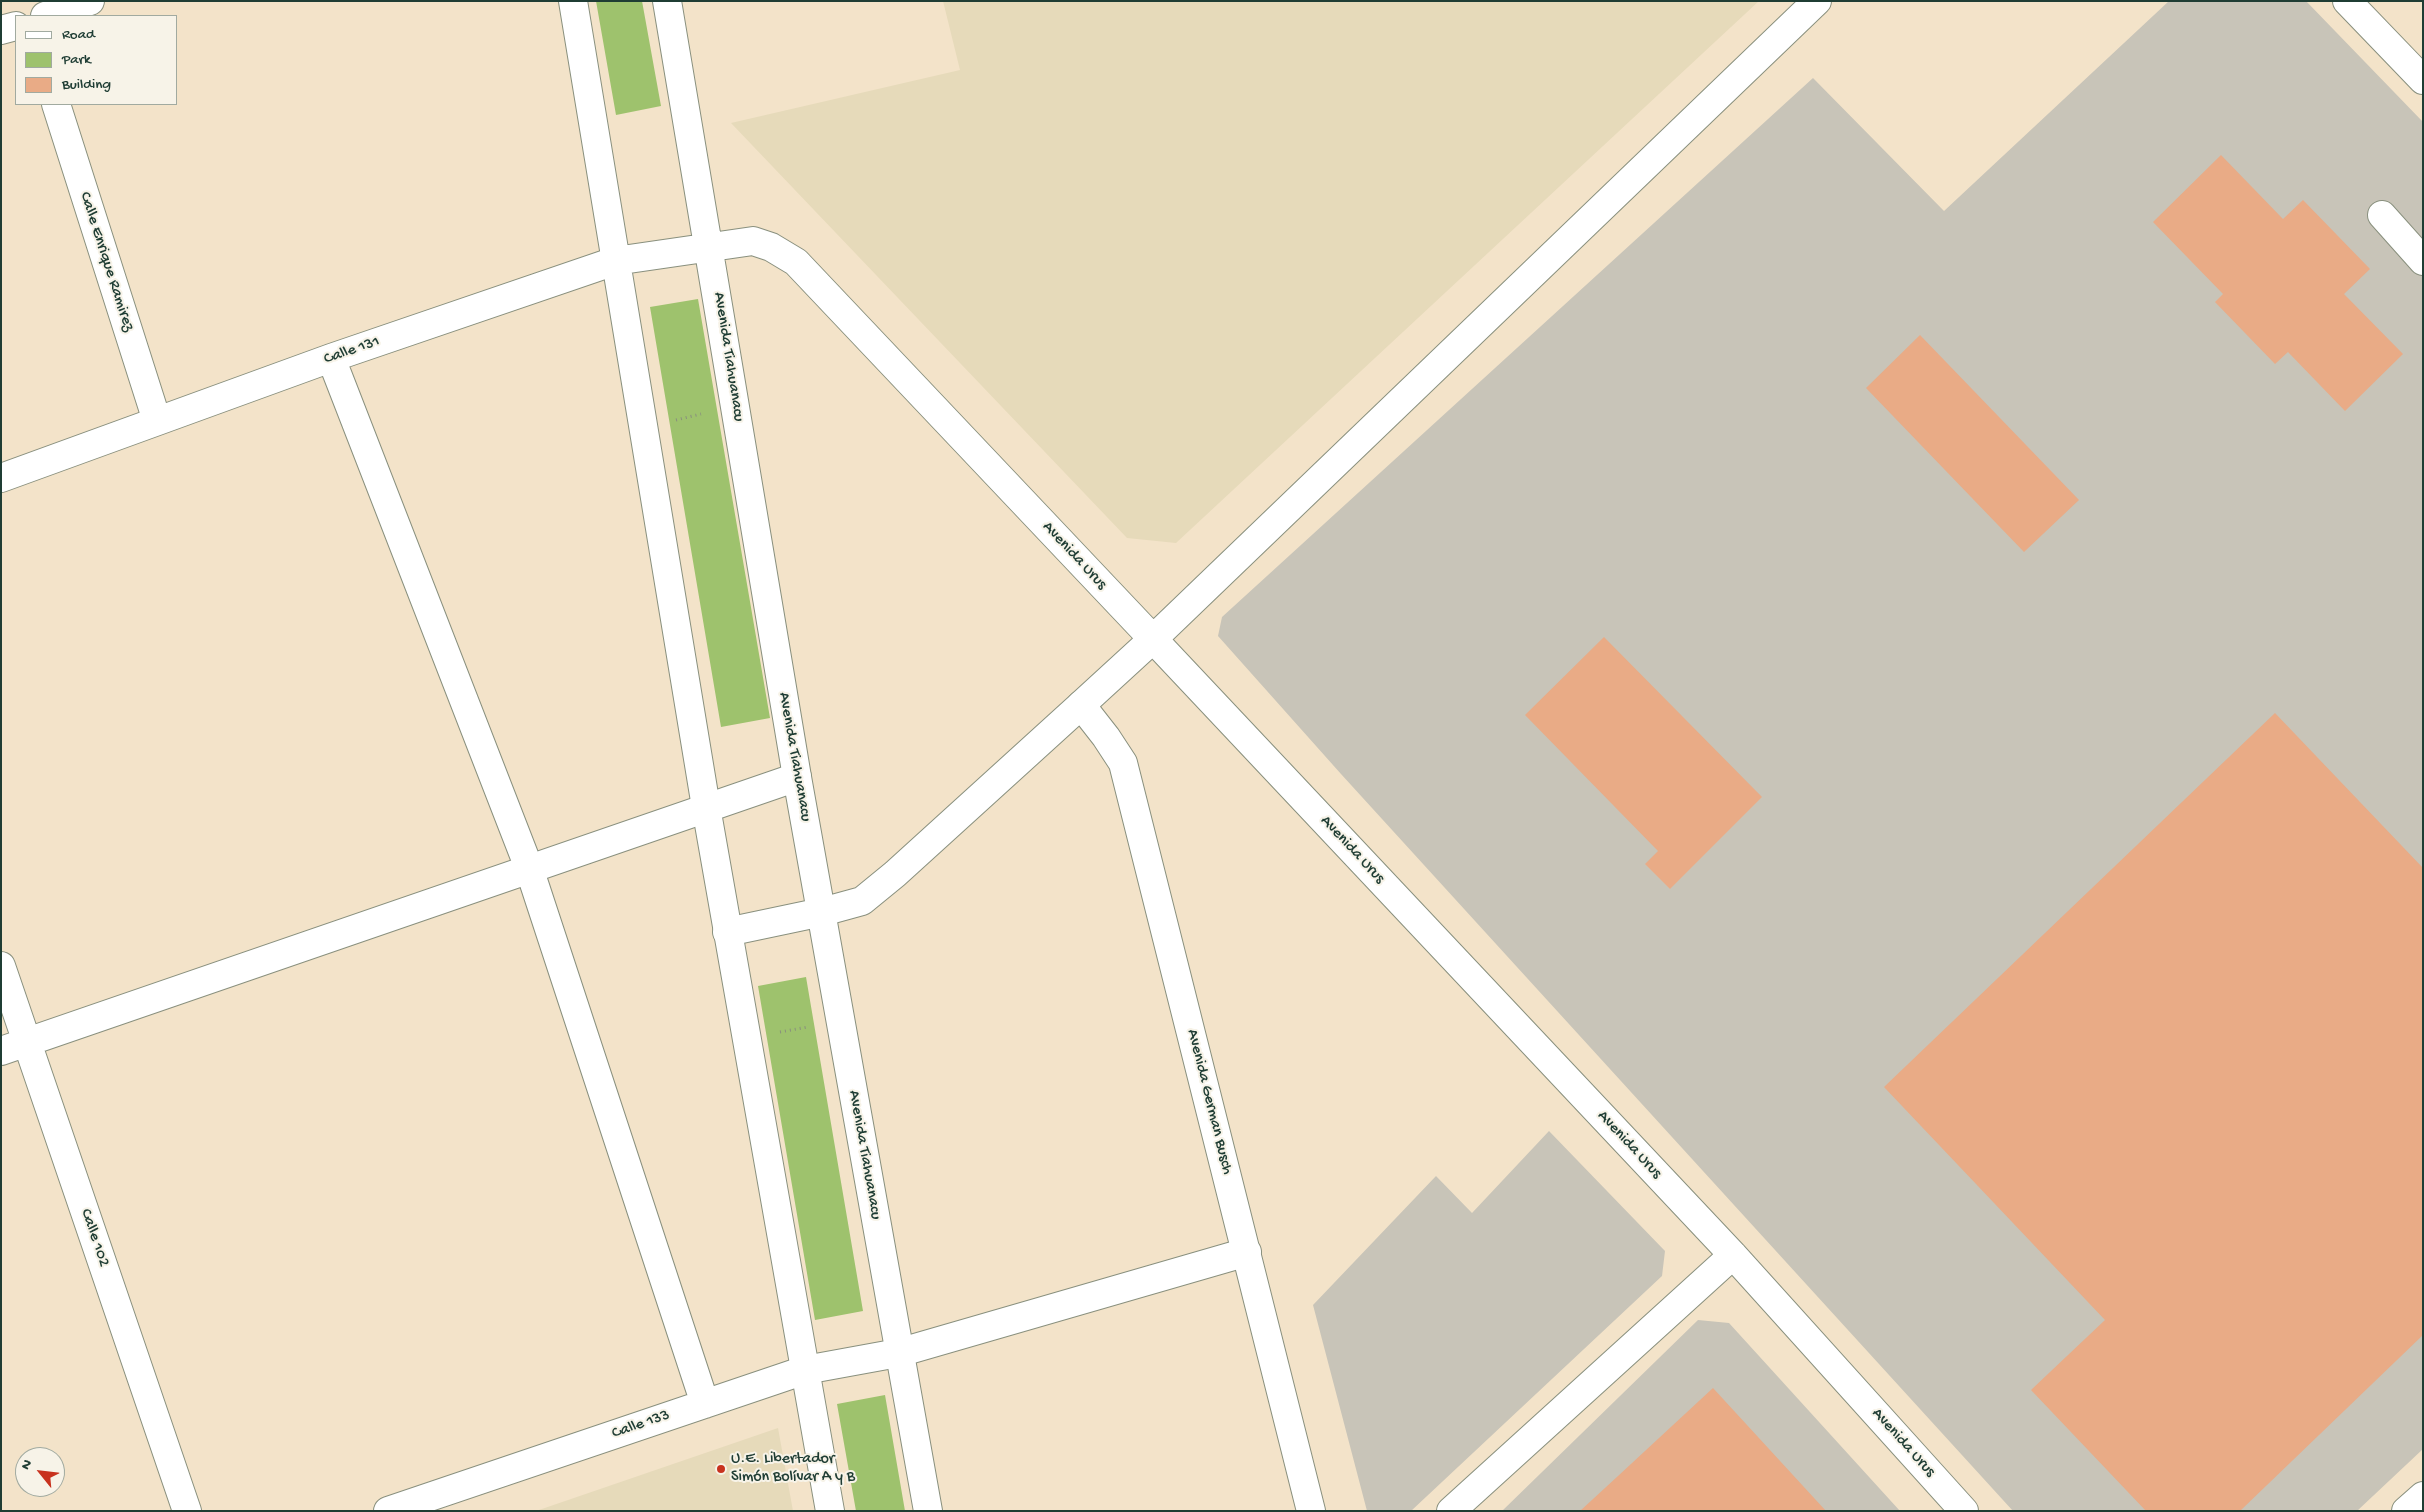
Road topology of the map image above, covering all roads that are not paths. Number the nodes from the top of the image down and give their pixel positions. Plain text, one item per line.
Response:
1 (90, 1) edge
2 (573, 1) edge
3 (667, 1) edge
4 (1817, 1) edge
5 (2347, 1) edge
6 (48, 15) edge
7 (15, 26) edge
8 (1, 30) edge
9 (2423, 80) edge
10 (56, 105) edge
11 (2382, 215) dead end
12 (709, 246) junction
13 (615, 261) junction
14 (2423, 261) edge
15 (331, 358) junction
16 (157, 420) junction
17 (1, 478) edge
18 (1153, 639) junction
19 (1080, 705) junction
20 (797, 777) junction
21 (706, 806) junction
22 (529, 868) junction
23 (822, 912) junction
24 (728, 932) junction
25 (1, 966) edge
26 (27, 1042) junction
27 (1, 1051) edge
28 (1247, 1252) junction
29 (1733, 1255) junction
30 (898, 1353) junction
31 (805, 1370) junction
32 (705, 1404) junction
33 (2423, 1496) edge
34 (187, 1511) edge
35 (388, 1511) edge
36 (830, 1511) edge
37 (928, 1511) edge
38 (1311, 1511) edge
39 (1451, 1511) edge
40 (1964, 1511) edge
41 (2406, 1511) edge

1 - 6 street
2 - 13 street
3 - 12 street, Avenida Tiahuanacu
4 - 18 street
5 - 9 street
7 - 8 street
10 - 16 street, Calle Enrique Ramirez
11 - 14 street
12 - 13 street, Calle 131
12 - 18 street, Avenida Urus
12 - 20 street, Avenida Tiahuanacu
13 - 15 street, Calle 131
13 - 21 street
15 - 16 street, Calle 131
15 - 22 street
16 - 17 street, Calle 131
18 - 19 street
18 - 29 street, Avenida Urus
19 - 23 street
19 - 28 street, Avenida German Busch
20 - 21 street
20 - 23 street, Avenida Tiahuanacu
21 - 22 street
21 - 24 street
22 - 26 street
22 - 32 street
23 - 24 street
23 - 30 street, Avenida Tiahuanacu
24 - 31 street
25 - 26 street, Calle 102
26 - 27 street
26 - 34 street, Calle 102
28 - 30 street, Calle 133
28 - 38 street, Avenida German Busch
29 - 39 street
29 - 40 street, Avenida Urus
30 - 31 street, Calle 133
30 - 37 street, Avenida Tiahuanacu
31 - 32 street, Calle 133
31 - 36 street
32 - 35 street, Calle 133
33 - 41 street

